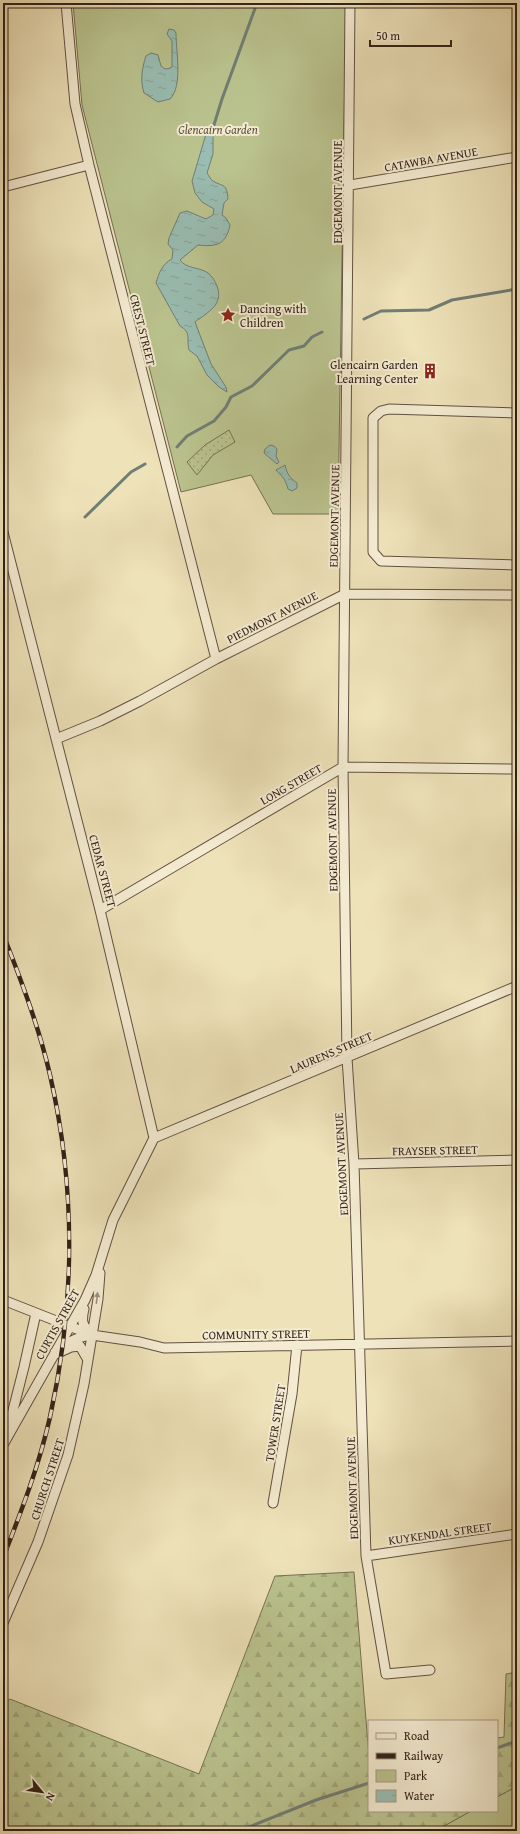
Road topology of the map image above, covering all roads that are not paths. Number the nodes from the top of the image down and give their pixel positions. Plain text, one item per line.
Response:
1 (66, 3) edge
2 (350, 3) edge
3 (517, 157) edge
4 (89, 165) junction
5 (350, 185) junction
6 (3, 187) edge
7 (517, 413) edge
8 (3, 532) edge
9 (517, 565) edge
10 (345, 594) junction
11 (517, 595) edge
12 (216, 659) junction
13 (56, 740) junction
14 (343, 767) junction
15 (517, 768) edge
16 (100, 910) junction
17 (517, 986) edge
18 (347, 1058) junction
19 (154, 1138) junction
20 (517, 1160) edge
21 (354, 1164) junction
22 (101, 1260) junction
23 (3, 1300) edge
24 (85, 1300) junction
25 (36, 1313) junction
26 (70, 1328) junction
27 (92, 1335) junction
28 (517, 1341) edge
29 (359, 1344) junction
30 (297, 1345) junction
31 (56, 1352) junction
32 (88, 1360) junction
33 (4, 1445) edge
34 (273, 1503) dead end
35 (517, 1534) edge
36 (366, 1556) junction
37 (3, 1622) edge
38 (430, 1670) dead end

1 - 4 street, CREST STREET
2 - 5 street, EDGEMONT AVENUE
3 - 5 street, CATAWBA AVENUE
4 - 6 street
4 - 12 street, CREST STREET
5 - 10 street, EDGEMONT AVENUE
7 - 9 street
8 - 13 street, CEDAR STREET
10 - 11 street, PIEDMONT AVENUE
10 - 12 street, PIEDMONT AVENUE
10 - 14 street, EDGEMONT AVENUE
12 - 13 street, PIEDMONT AVENUE
13 - 16 street, CEDAR STREET
14 - 15 street
14 - 16 street, LONG STREET
14 - 18 street, EDGEMONT AVENUE
16 - 19 street, CEDAR STREET
17 - 18 street, LAURENS STREET
18 - 19 street, LAURENS STREET
18 - 21 street, EDGEMONT AVENUE
19 - 22 street, CURTIS STREET
20 - 21 street, FRAYSER STREET
21 - 29 street, EDGEMONT AVENUE
22 - 24 street, CURTIS STREET
27 -> 22 street, CHURCH STREET
23 - 25 street, COMMUNITY STREET
24 - 26 street, CURTIS STREET
24 - 27 street
25 - 26 street, COMMUNITY STREET
25 - 33 street, CURTIS STREET
26 - 27 street, COMMUNITY STREET
26 - 31 street, CURTIS STREET
27 - 30 street, COMMUNITY STREET
27 - 31 street
27 - 32 street, CHURCH STREET
28 - 29 street, COMMUNITY STREET
29 - 30 street, COMMUNITY STREET
29 - 36 street, EDGEMONT AVENUE
30 - 34 street, TOWER STREET
31 - 32 street
31 - 33 street, CURTIS STREET
32 - 37 street, CHURCH STREET
35 - 36 street, KUYKENDAL STREET
36 - 38 street, EDGEMONT AVENUE

